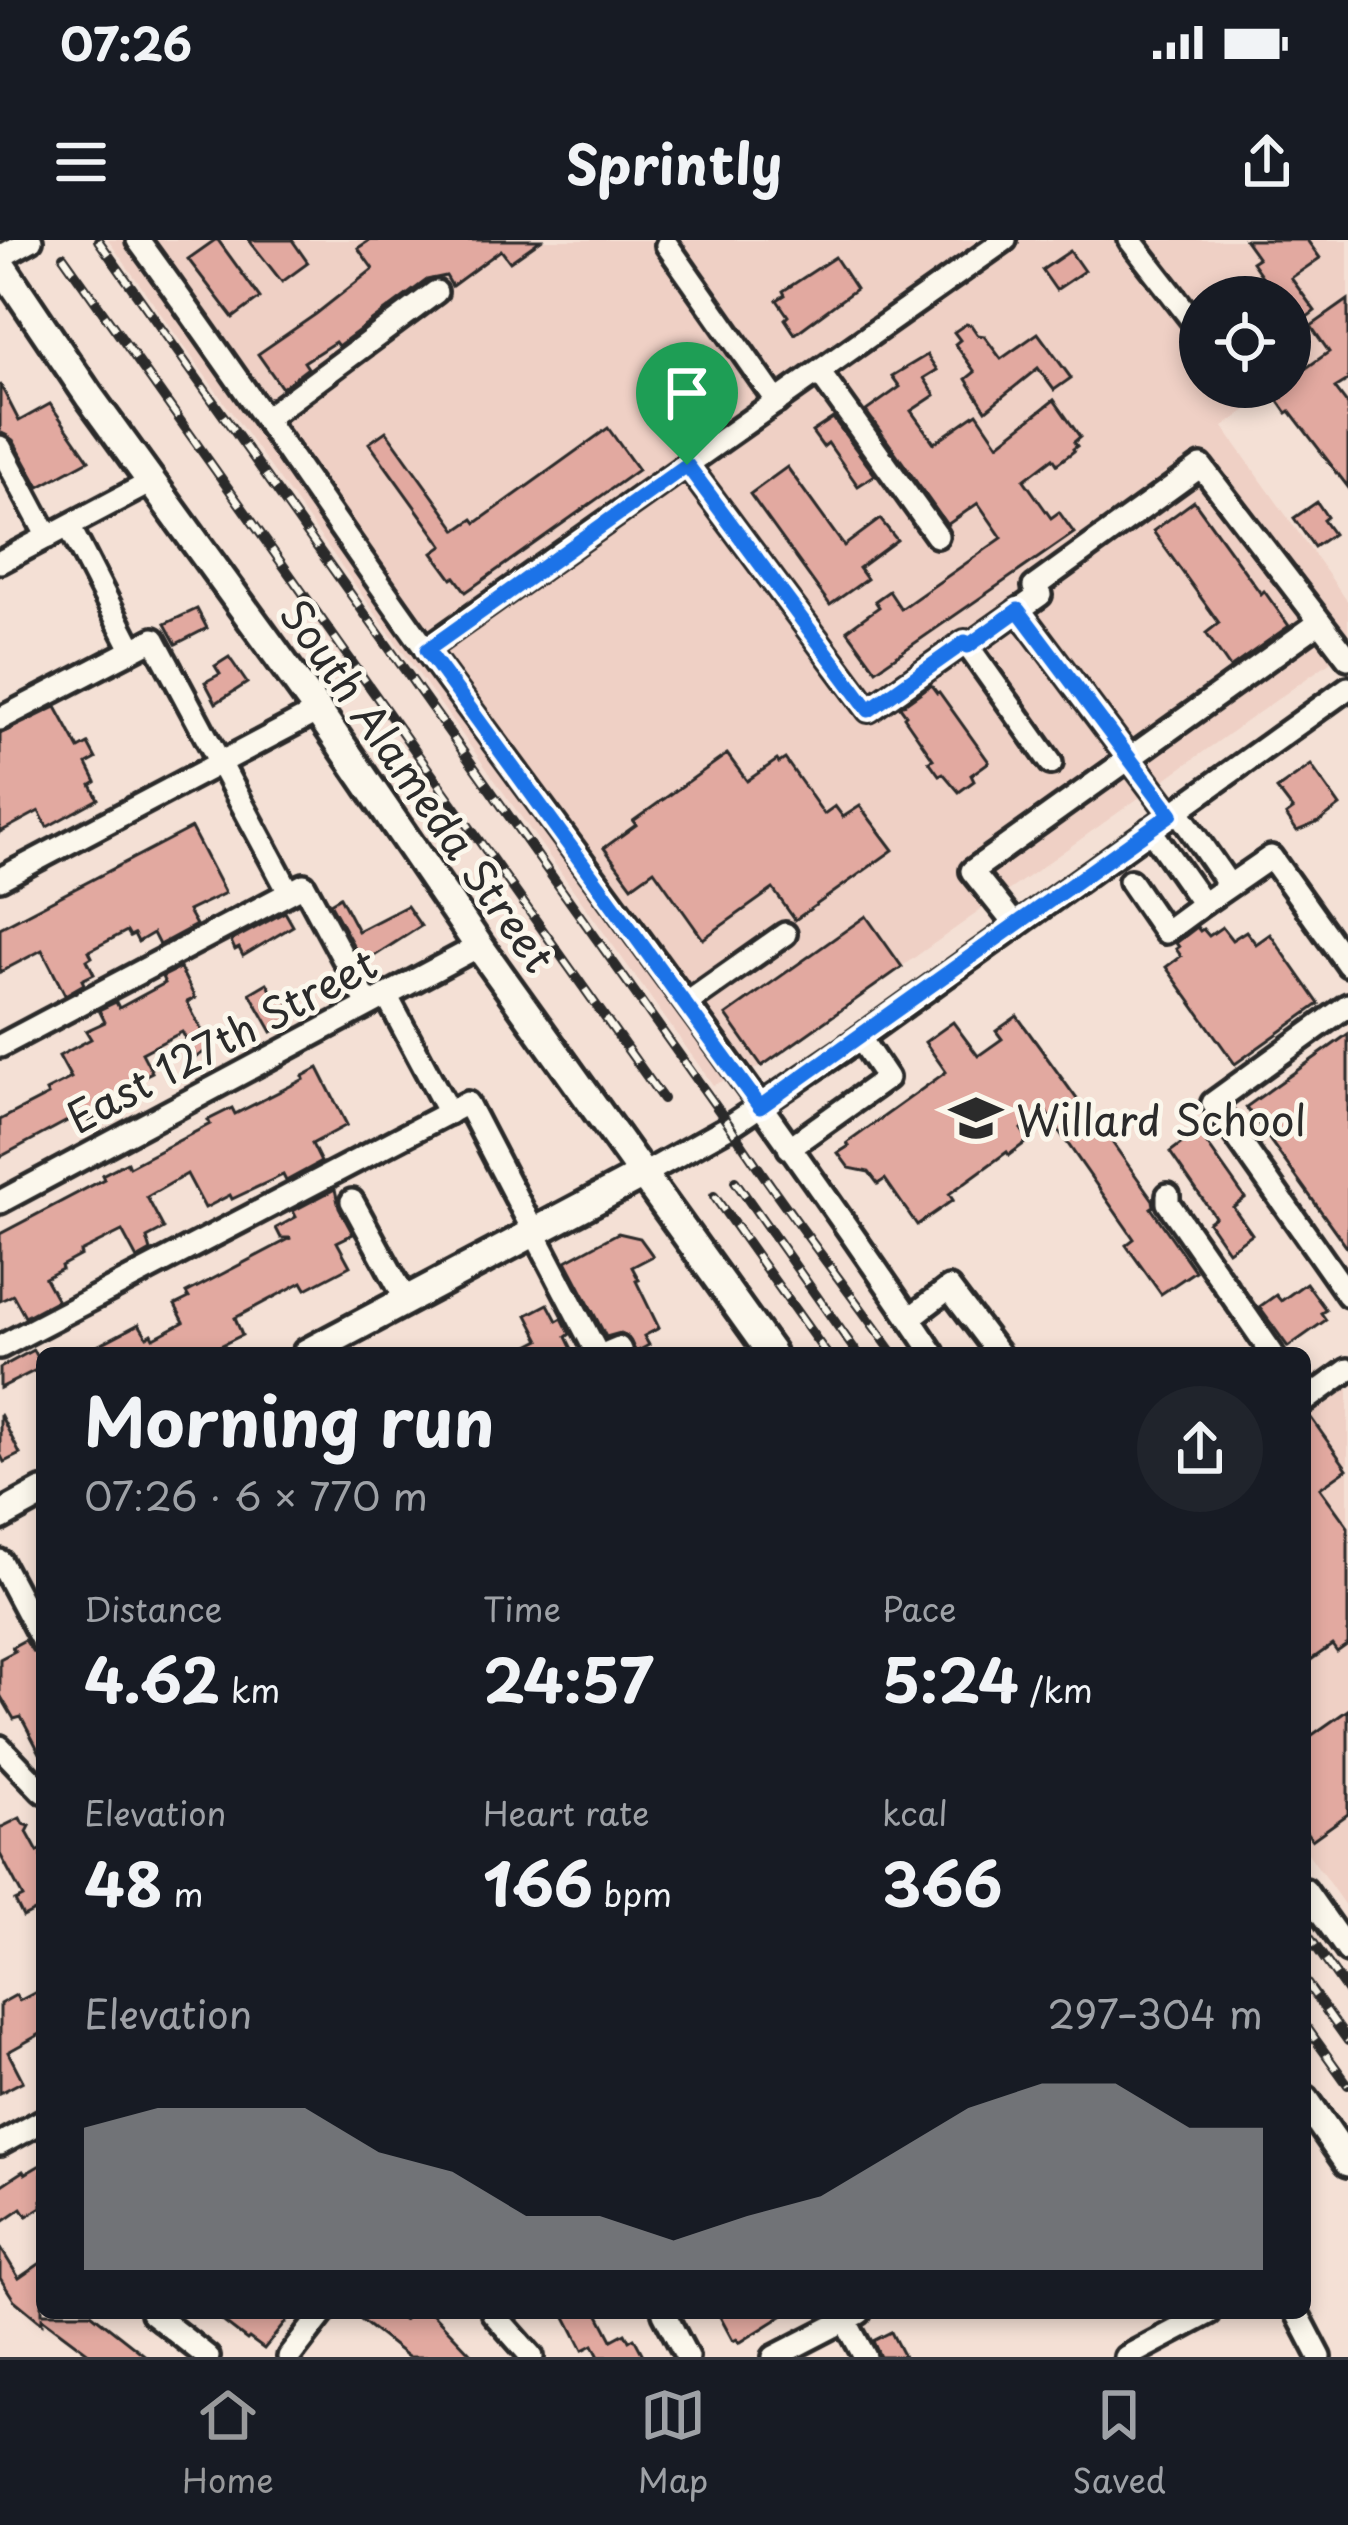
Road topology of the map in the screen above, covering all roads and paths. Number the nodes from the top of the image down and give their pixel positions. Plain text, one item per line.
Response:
1 (138, 240) edge
2 (1005, 240) edge
3 (28, 242) edge
4 (1143, 244) edge
5 (667, 245) dead end
6 (0, 261) edge
7 (436, 292) dead end
8 (1179, 298) edge
9 (819, 372) junction
10 (777, 402) junction
11 (265, 419) junction
12 (0, 447) edge
13 (687, 465) junction
14 (153, 481) junction
15 (58, 531) junction
16 (937, 536) dead end
17 (0, 562) edge
18 (1018, 610) junction
19 (1320, 622) junction
20 (968, 646) junction
21 (132, 649) junction
22 (427, 650) junction
23 (1348, 658) edge
24 (1348, 688) edge
25 (318, 712) junction
26 (0, 719) edge
27 (1128, 759) junction
28 (220, 763) junction
29 (1051, 763) dead end
30 (1174, 812) junction
31 (1150, 830) junction
32 (0, 879) edge
33 (1130, 881) dead end
34 (1229, 885) junction
35 (289, 892) junction
36 (1203, 904) junction
37 (1016, 926) junction
38 (785, 934) dead end
39 (479, 946) junction
40 (1348, 964) edge
41 (377, 999) junction
42 (687, 1004) junction
43 (1348, 1005) edge
44 (860, 1038) junction
45 (0, 1046) edge
46 (760, 1107) junction
47 (449, 1112) junction
48 (789, 1148) junction
49 (644, 1174) junction
50 (1168, 1195) dead end
51 (352, 1201) dead end
52 (0, 1202) edge
53 (535, 1232) junction
54 (1348, 1295) edge
55 (406, 1300) junction
56 (910, 1318) junction
57 (0, 1346) edge
58 (318, 1347) edge
59 (594, 1347) edge
60 (767, 1347) edge
61 (929, 1347) edge
62 (993, 1347) edge
63 (1268, 1347) edge
64 (1348, 1370) edge
65 (1311, 1397) edge
66 (36, 1496) edge
67 (0, 1516) edge
68 (0, 1561) edge
69 (36, 1629) edge
70 (0, 1747) edge
71 (36, 1785) edge
72 (1311, 1899) edge
73 (1348, 1952) edge
74 (1311, 2109) edge
75 (36, 2124) edge
76 (0, 2144) edge
77 (1348, 2162) edge
78 (160, 2319) edge
79 (318, 2319) edge
80 (498, 2319) edge
81 (667, 2319) edge
82 (1198, 2319) edge
83 (1300, 2319) edge
84 (846, 2320) edge
85 (780, 2356) edge
86 (208, 2357) edge
87 (289, 2357) edge
88 (532, 2357) edge
89 (687, 2357) edge
90 (851, 2357) edge
91 (865, 2357) edge
92 (1126, 2357) edge
93 (1320, 2357) edge

1 - 11 street
2 - 9 street
3 - 6 street
4 - 8 street
5 - 10 street
6 - 14 main road, South Alameda Street
7 - 11 street
9 - 10 street
9 - 16 street
10 - 13 street
11 - 22 street
12 - 15 street
13 - 20 street
13 - 22 street
14 - 15 street
14 - 25 main road, South Alameda Street
15 - 17 street
15 - 21 street
18 - 19 street
18 - 20 street
18 - 27 street
19 - 23 street
19 - 27 street
20 - 29 street
21 - 26 street
21 - 28 street
22 - 42 street
24 - 30 street
25 - 28 street
25 - 39 main road, South Alameda Street
27 - 30 street
27 - 37 street
28 - 32 street
28 - 35 street
30 - 31 street
30 - 34 street
31 - 36 street
31 - 37 street
33 - 36 street
34 - 36 street
34 - 40 street
35 - 41 street
35 - 45 street
37 - 44 street
38 - 42 street
39 - 41 street, East 127th Street
39 - 49 main road, South Alameda Street
41 - 47 street
41 - 52 street, East 127th Street
42 - 46 street
43 - 54 street
44 - 46 street
44 - 48 street
46 - 48 street
46 - 49 street
47 - 53 street
47 - 57 street
48 - 56 street
49 - 53 main road
49 - 60 main road, South Alameda Street
50 - 63 street
51 - 55 street
53 - 55 main road
53 - 59 street
55 - 58 main road
56 - 61 street
56 - 62 street
64 - 65 street
66 - 67 main road
68 - 69 street
70 - 71 street
72 - 73 street
74 - 77 main road
75 - 76 street
78 - 86 street
79 - 87 street
80 - 88 street
81 - 89 street
82 - 92 street
83 - 93 street
84 - 85 street
84 - 90 street
84 - 91 street

